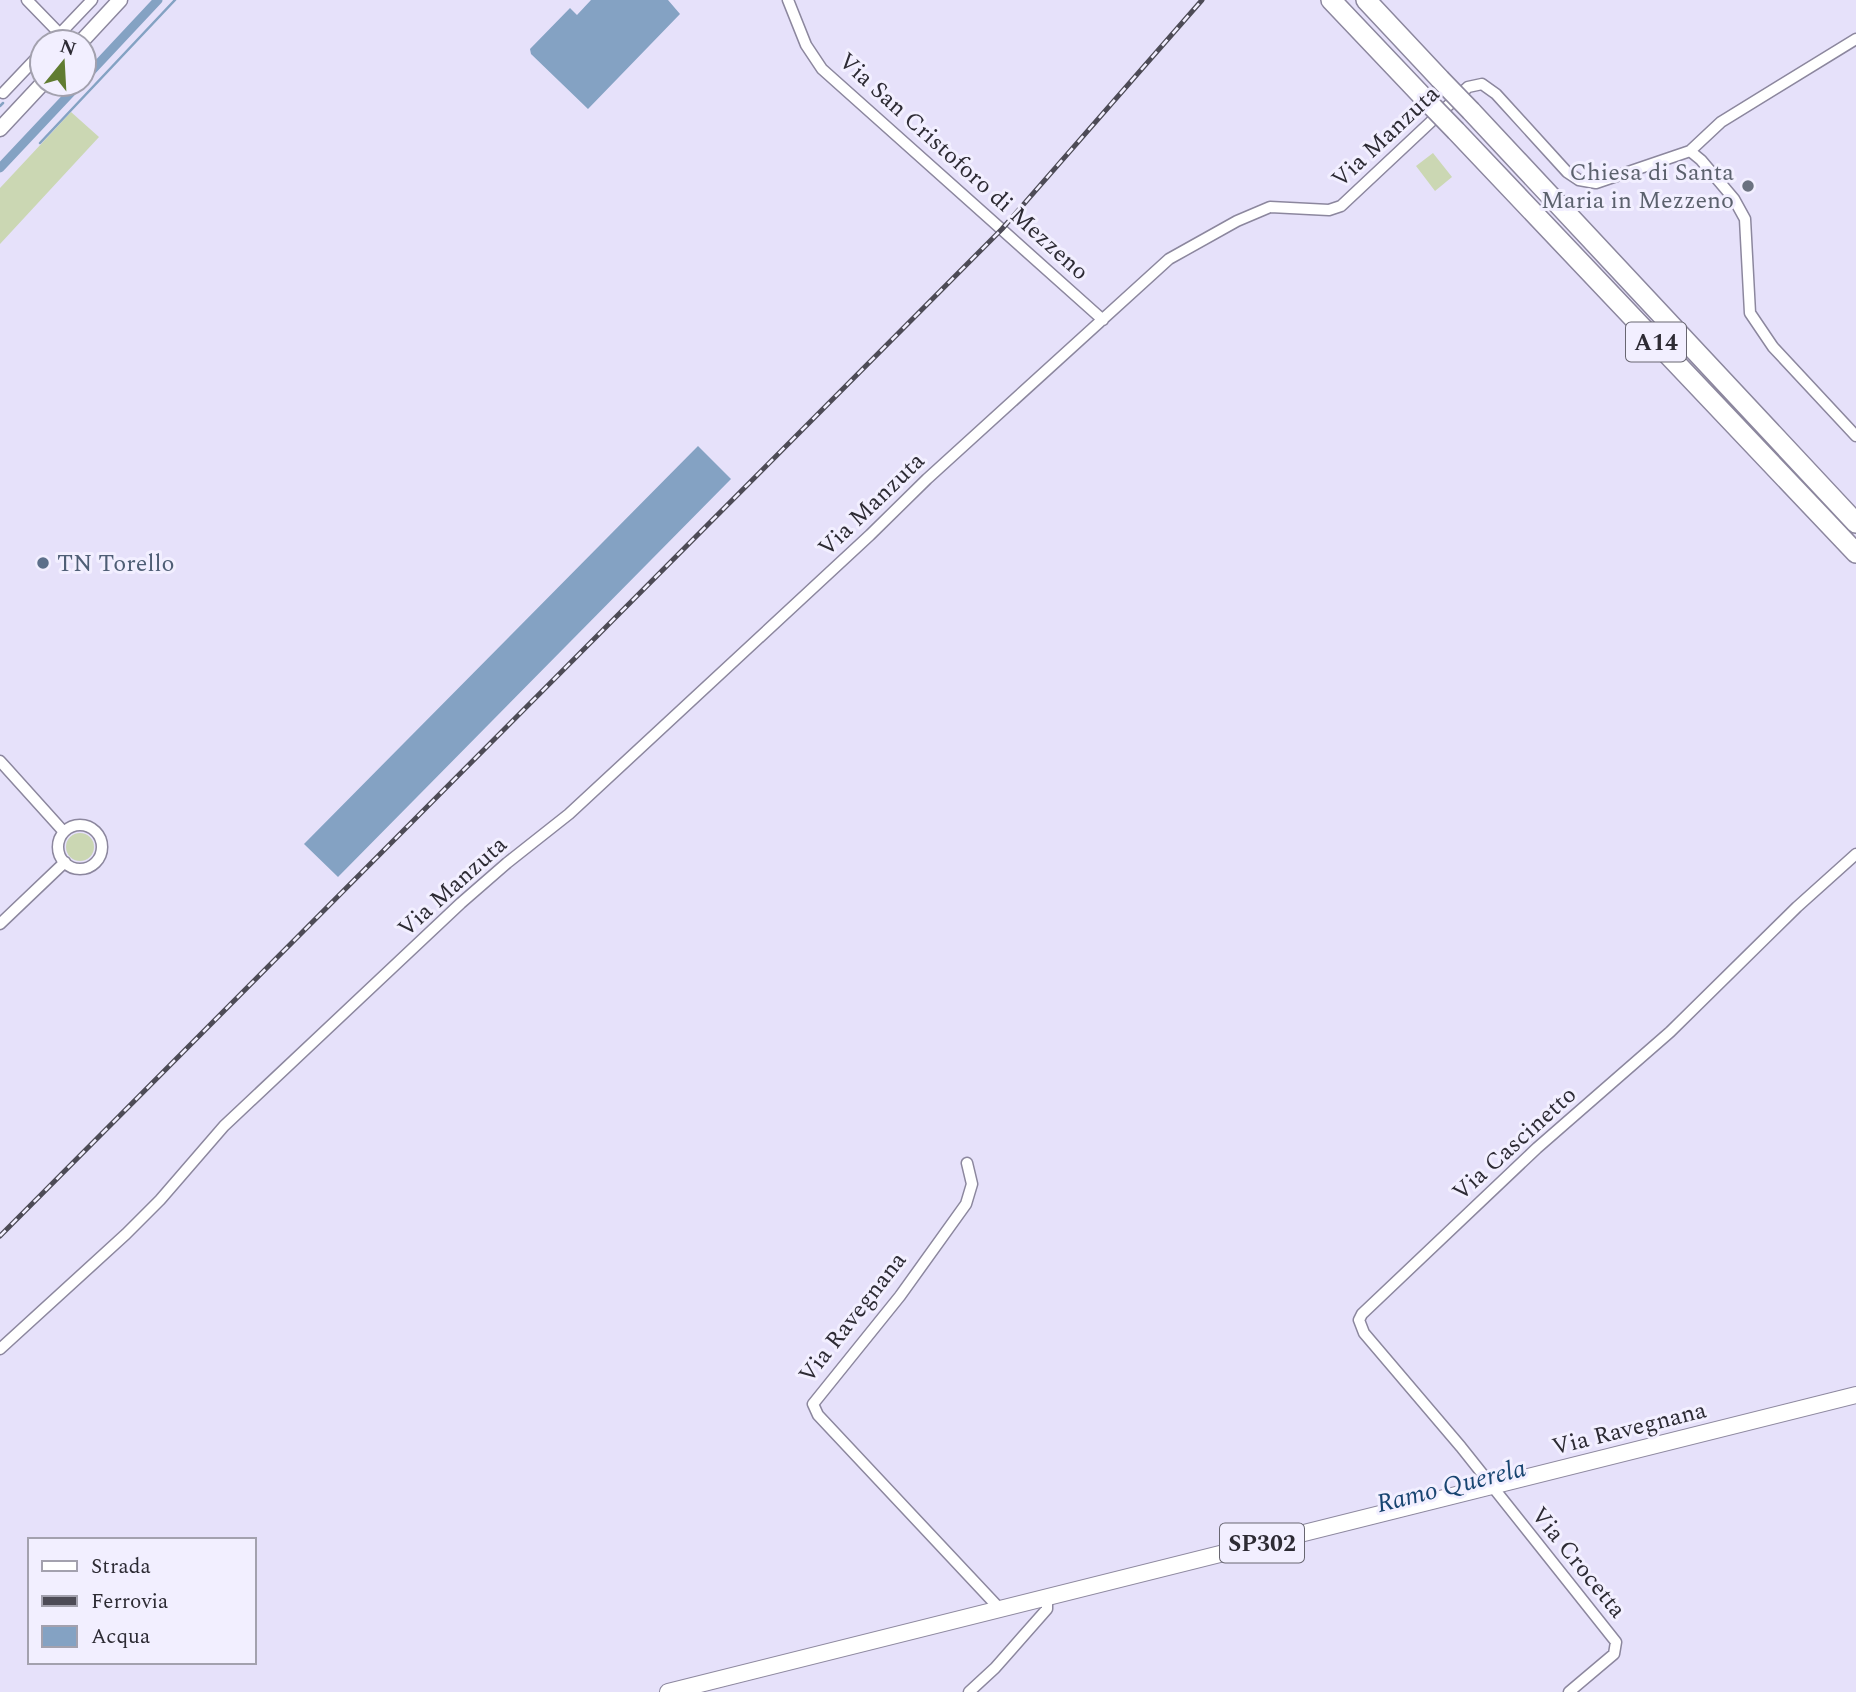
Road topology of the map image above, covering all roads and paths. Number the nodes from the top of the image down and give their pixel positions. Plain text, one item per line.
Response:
1 (27, 0) edge
2 (92, 0) edge
3 (118, 0) edge
4 (788, 0) edge
5 (1331, 0) edge
6 (1366, 0) edge
7 (48, 28) edge
8 (65, 28) edge
9 (94, 28) edge
10 (1856, 39) edge
11 (28, 67) edge
12 (3, 93) dead end
13 (29, 98) edge
14 (0, 129) edge
15 (1690, 151) junction
16 (1103, 320) junction
17 (1856, 436) edge
18 (1856, 523) edge
19 (1856, 553) edge
20 (0, 761) edge
21 (64, 832) junction
22 (1856, 854) edge
23 (65, 862) junction
24 (0, 923) edge
25 (967, 1163) dead end
26 (0, 1349) edge
27 (1856, 1395) edge
28 (1490, 1486) junction
29 (1047, 1597) junction
30 (1000, 1609) junction
31 (668, 1692) edge
32 (969, 1692) edge
33 (1569, 1692) edge

1 - 7 street
2 - 8 street
3 - 9 main road
4 - 16 street, Via San Cristoforo di Mezzeno
5 - 19 highway, A14, bridge
6 - 18 highway, A14, bridge
10 - 15 street, Via Manzuta
11 - 12 street
13 - 14 main road
15 - 16 street, Via Manzuta
15 - 17 street
16 - 26 street, Via Manzuta
20 - 21 street
21 - 23 street
21 - 23 street
22 - 28 street, Via Cascinetto
23 - 24 street
25 - 30 street, Via Ravegnana
27 - 28 main road, Via Ravegnana / SP302
28 - 29 main road, Via Ravegnana / SP302
28 - 33 street, Via Crocetta
29 - 30 main road, Via Ravegnana / SP302
29 - 32 street
30 - 31 main road, Via Ravegnana / SP302

